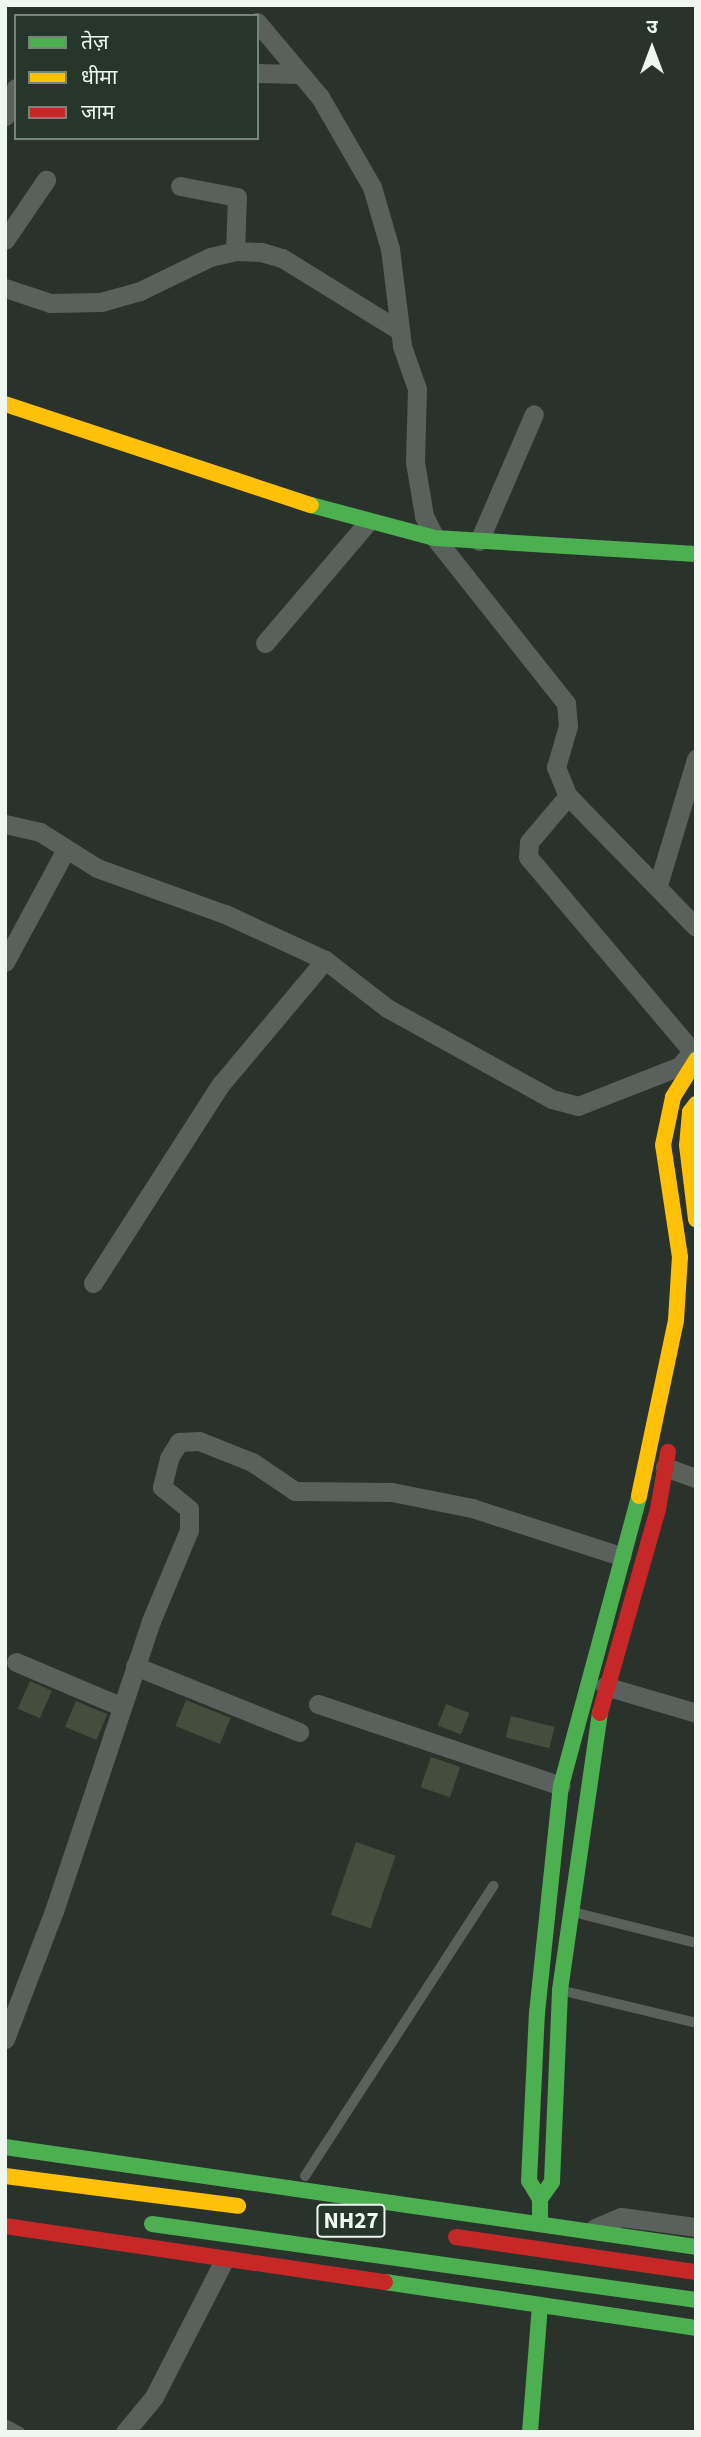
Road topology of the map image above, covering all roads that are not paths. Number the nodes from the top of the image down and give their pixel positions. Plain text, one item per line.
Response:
1 (259, 24) edge
2 (259, 73) edge
3 (300, 74) junction
4 (14, 94) edge
5 (5, 116) edge
6 (46, 180) dead end
7 (180, 186) dead end
8 (5, 240) edge
9 (235, 251) junction
10 (5, 288) edge
11 (400, 331) junction
12 (5, 404) edge
13 (534, 414) dead end
14 (368, 522) junction
15 (435, 538) junction
16 (479, 541) junction
17 (696, 554) edge
18 (265, 643) dead end
19 (696, 760) edge
20 (568, 796) junction
21 (5, 824) edge
22 (66, 849) junction
23 (658, 885) junction
24 (696, 927) edge
25 (325, 960) junction
26 (5, 962) edge
27 (696, 1060) edge
28 (696, 1104) edge
29 (696, 1219) edge
30 (696, 1244) edge
31 (93, 1283) dead end
32 (680, 1388) dead end
33 (670, 1441) dead end
34 (666, 1467) junction
35 (696, 1478) edge
36 (621, 1556) junction
37 (16, 1662) dead end
38 (135, 1667) junction
39 (605, 1686) junction
40 (318, 1704) dead end
41 (120, 1706) junction
42 (696, 1713) edge
43 (299, 1732) dead end
44 (561, 1786) junction
45 (493, 1885) dead end
46 (569, 1911) junction
47 (696, 1944) edge
48 (560, 1990) junction
49 (696, 2023) edge
50 (5, 2039) edge
51 (5, 2133) edge
52 (5, 2147) edge
53 (5, 2176) edge
54 (305, 2176) junction
55 (540, 2199) junction
56 (255, 2208) dead end
57 (514, 2220) junction
58 (137, 2222) dead end
59 (540, 2224) junction
60 (5, 2226) edge
61 (696, 2227) edge
62 (591, 2229) junction
63 (443, 2235) dead end
64 (696, 2247) edge
65 (224, 2260) junction
66 (696, 2272) edge
67 (696, 2300) edge
68 (540, 2305) junction
69 (696, 2328) edge
70 (5, 2424) edge
71 (20, 2432) edge
72 (125, 2432) edge
73 (530, 2432) edge

1 - 3 street
2 - 3 street
3 - 11 street
4 - 5 street
6 - 8 street
7 - 9 street
9 - 10 street
9 - 11 street
11 - 15 street
12 - 14 main road
13 - 16 street
14 - 15 main road
14 - 18 street
15 - 16 main road
15 - 20 street
16 - 17 main road
19 - 23 street
20 - 23 street
20 - 25 street
21 - 22 street
22 - 25 street
22 - 26 street
23 - 24 street
25 - 31 street
27 - 36 main road
28 - 29 main road
30 - 32 main road
33 - 34 main road
34 - 35 street
34 - 39 main road
36 - 38 street
36 - 44 main road
37 - 41 street
38 - 41 street
38 - 43 street
39 - 42 street
39 - 46 main road
40 - 44 street
41 - 50 street
44 - 55 main road
45 - 54 lane
46 - 47 lane
46 - 48 main road
48 - 49 lane
48 - 55 main road
51 - 54 street
52 - 57 main road
53 - 56 main road
54 - 57 street
55 - 59 main road
57 - 59 main road
58 - 67 main road, NH27
59 - 62 main road
59 - 68 main road
60 - 65 main road
61 - 62 street
62 - 64 main road
63 - 66 main road
65 - 68 main road
65 - 72 street
68 - 69 main road
68 - 73 main road
70 - 71 lane

